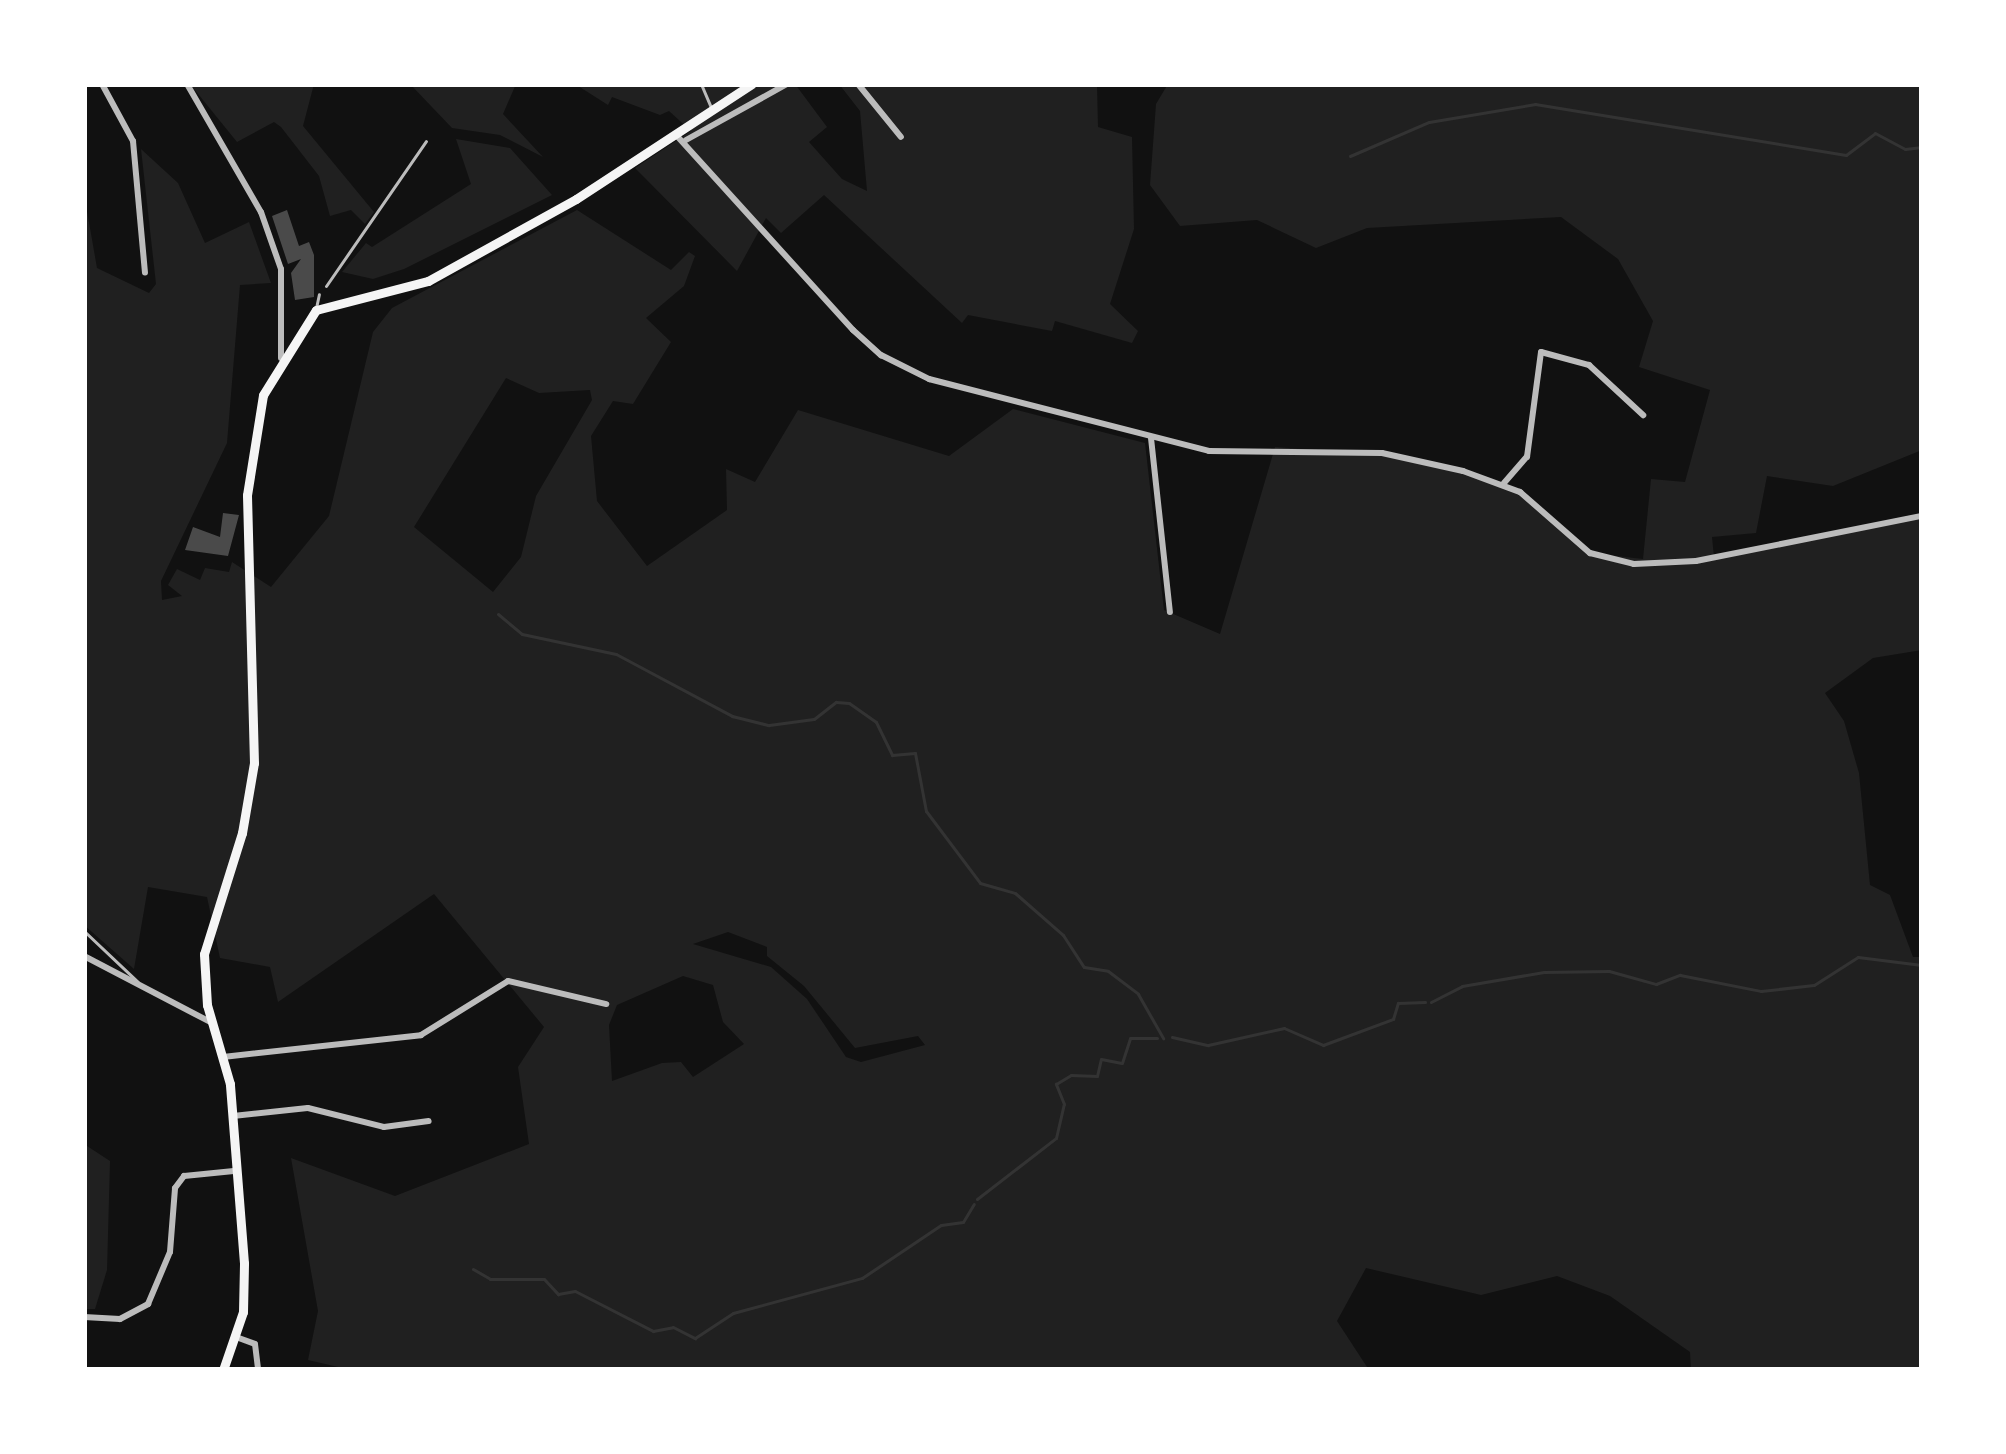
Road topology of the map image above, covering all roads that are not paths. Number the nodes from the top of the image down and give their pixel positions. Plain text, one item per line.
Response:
1 (102, 84) edge
2 (187, 84) edge
3 (701, 84) edge
4 (752, 84) edge
5 (788, 84) edge
6 (858, 84) edge
7 (712, 110) junction
8 (674, 134) junction
9 (901, 137) dead end
10 (686, 140) junction
11 (425, 141) dead end
12 (145, 272) dead end
13 (326, 286) dead end
14 (319, 294) dead end
15 (316, 310) junction
16 (281, 358) junction
17 (1643, 416) dead end
18 (1151, 438) junction
19 (1504, 483) junction
20 (1922, 516) edge
21 (1170, 612) dead end
22 (84, 931) edge
23 (84, 956) edge
24 (139, 984) junction
25 (606, 1004) dead end
26 (212, 1024) junction
27 (223, 1057) junction
28 (232, 1116) junction
29 (429, 1120) dead end
30 (234, 1171) junction
31 (84, 1317) edge
32 (236, 1337) junction
33 (223, 1370) edge
34 (258, 1370) edge

1 - 12 street
2 - 16 street
3 - 7 lane
4 - 7 main road
5 - 10 street
6 - 9 street
7 - 8 main road
8 - 10 street
8 - 15 main road
10 - 18 street
11 - 13 lane
14 - 15 lane
15 - 16 main road
16 - 26 main road
17 - 19 street
18 - 19 street
18 - 21 street
19 - 20 street
22 - 24 lane
23 - 24 street
24 - 26 street
25 - 27 street
26 - 27 main road
27 - 28 main road
28 - 29 street
28 - 30 main road
30 - 31 street
30 - 32 main road
32 - 33 main road
32 - 34 street

